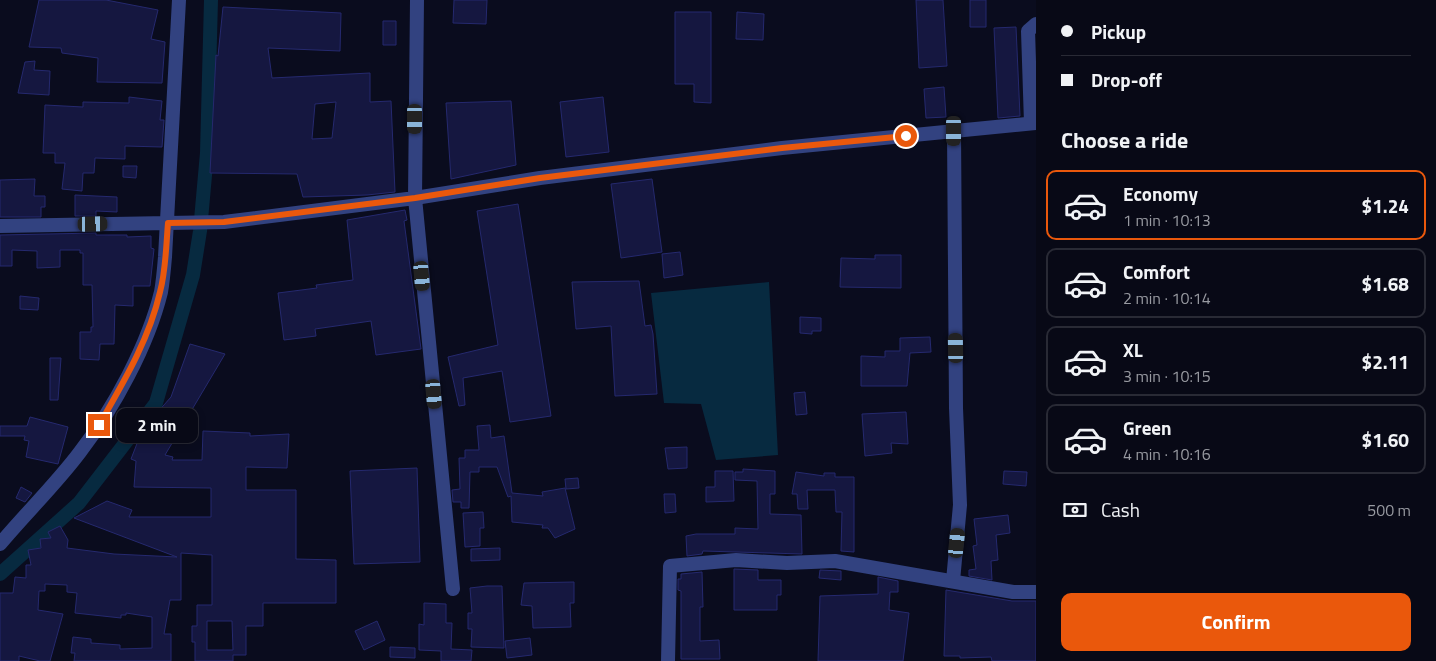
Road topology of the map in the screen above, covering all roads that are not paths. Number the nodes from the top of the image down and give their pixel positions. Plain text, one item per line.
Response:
1 (179, 0) edge
2 (416, 0) edge
3 (1036, 24) edge
4 (1033, 123) edge
5 (954, 131) junction
6 (415, 198) junction
7 (173, 223) junction
8 (0, 226) edge
9 (0, 544) edge
10 (953, 582) junction
11 (453, 589) dead end
12 (1036, 592) edge
13 (668, 661) edge

1 - 7 street
2 - 6 street
3 - 4 street
4 - 5 street
5 - 6 street
5 - 10 street
6 - 7 street
6 - 11 street
7 - 8 street
7 - 9 street
10 - 12 street
10 - 13 street

